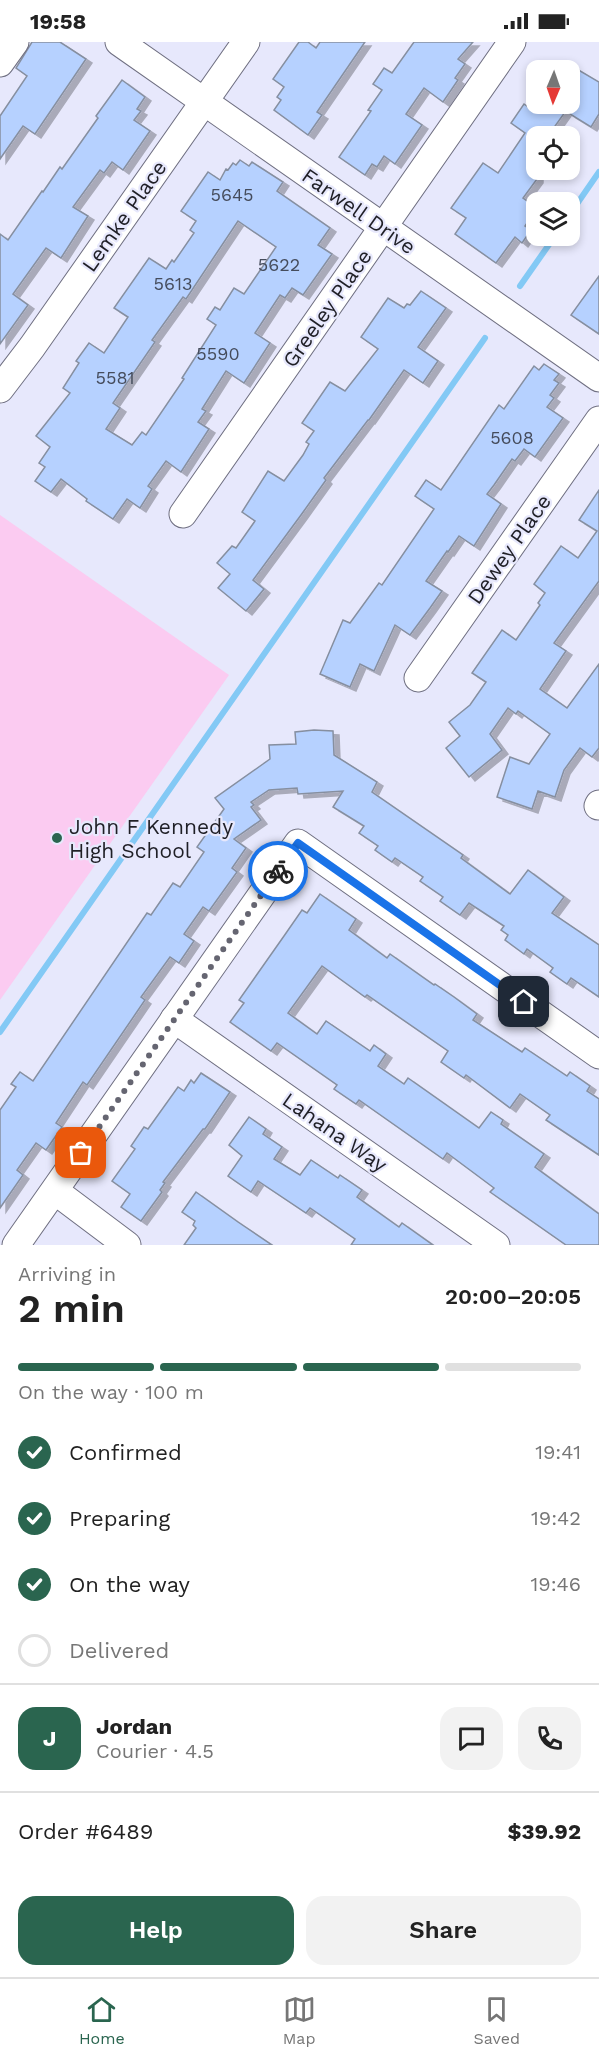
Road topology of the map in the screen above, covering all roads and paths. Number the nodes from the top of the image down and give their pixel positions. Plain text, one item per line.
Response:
1 (15, 42) edge
2 (119, 42) edge
3 (246, 42) edge
4 (512, 42) edge
5 (0, 63) edge
6 (204, 102) junction
7 (383, 228) junction
8 (599, 378) edge
9 (0, 389) edge
10 (599, 420) edge
11 (183, 514) dead end
12 (418, 678) dead end
13 (174, 1019) junction
14 (599, 1055) edge
15 (55, 1191) junction
16 (16, 1245) edge
17 (127, 1245) edge
18 (496, 1245) edge

1 - 5 street
2 - 6 street, Farwell Drive
3 - 6 street, Lemke Place
4 - 7 street, Greeley Place
6 - 7 street, Farwell Drive
6 - 9 street, Lemke Place
7 - 8 street, Farwell Drive
7 - 11 street, Greeley Place
10 - 12 street, Dewey Place
13 - 14 street
13 - 15 street
13 - 18 street, Lahana Way
15 - 16 street
15 - 17 street

